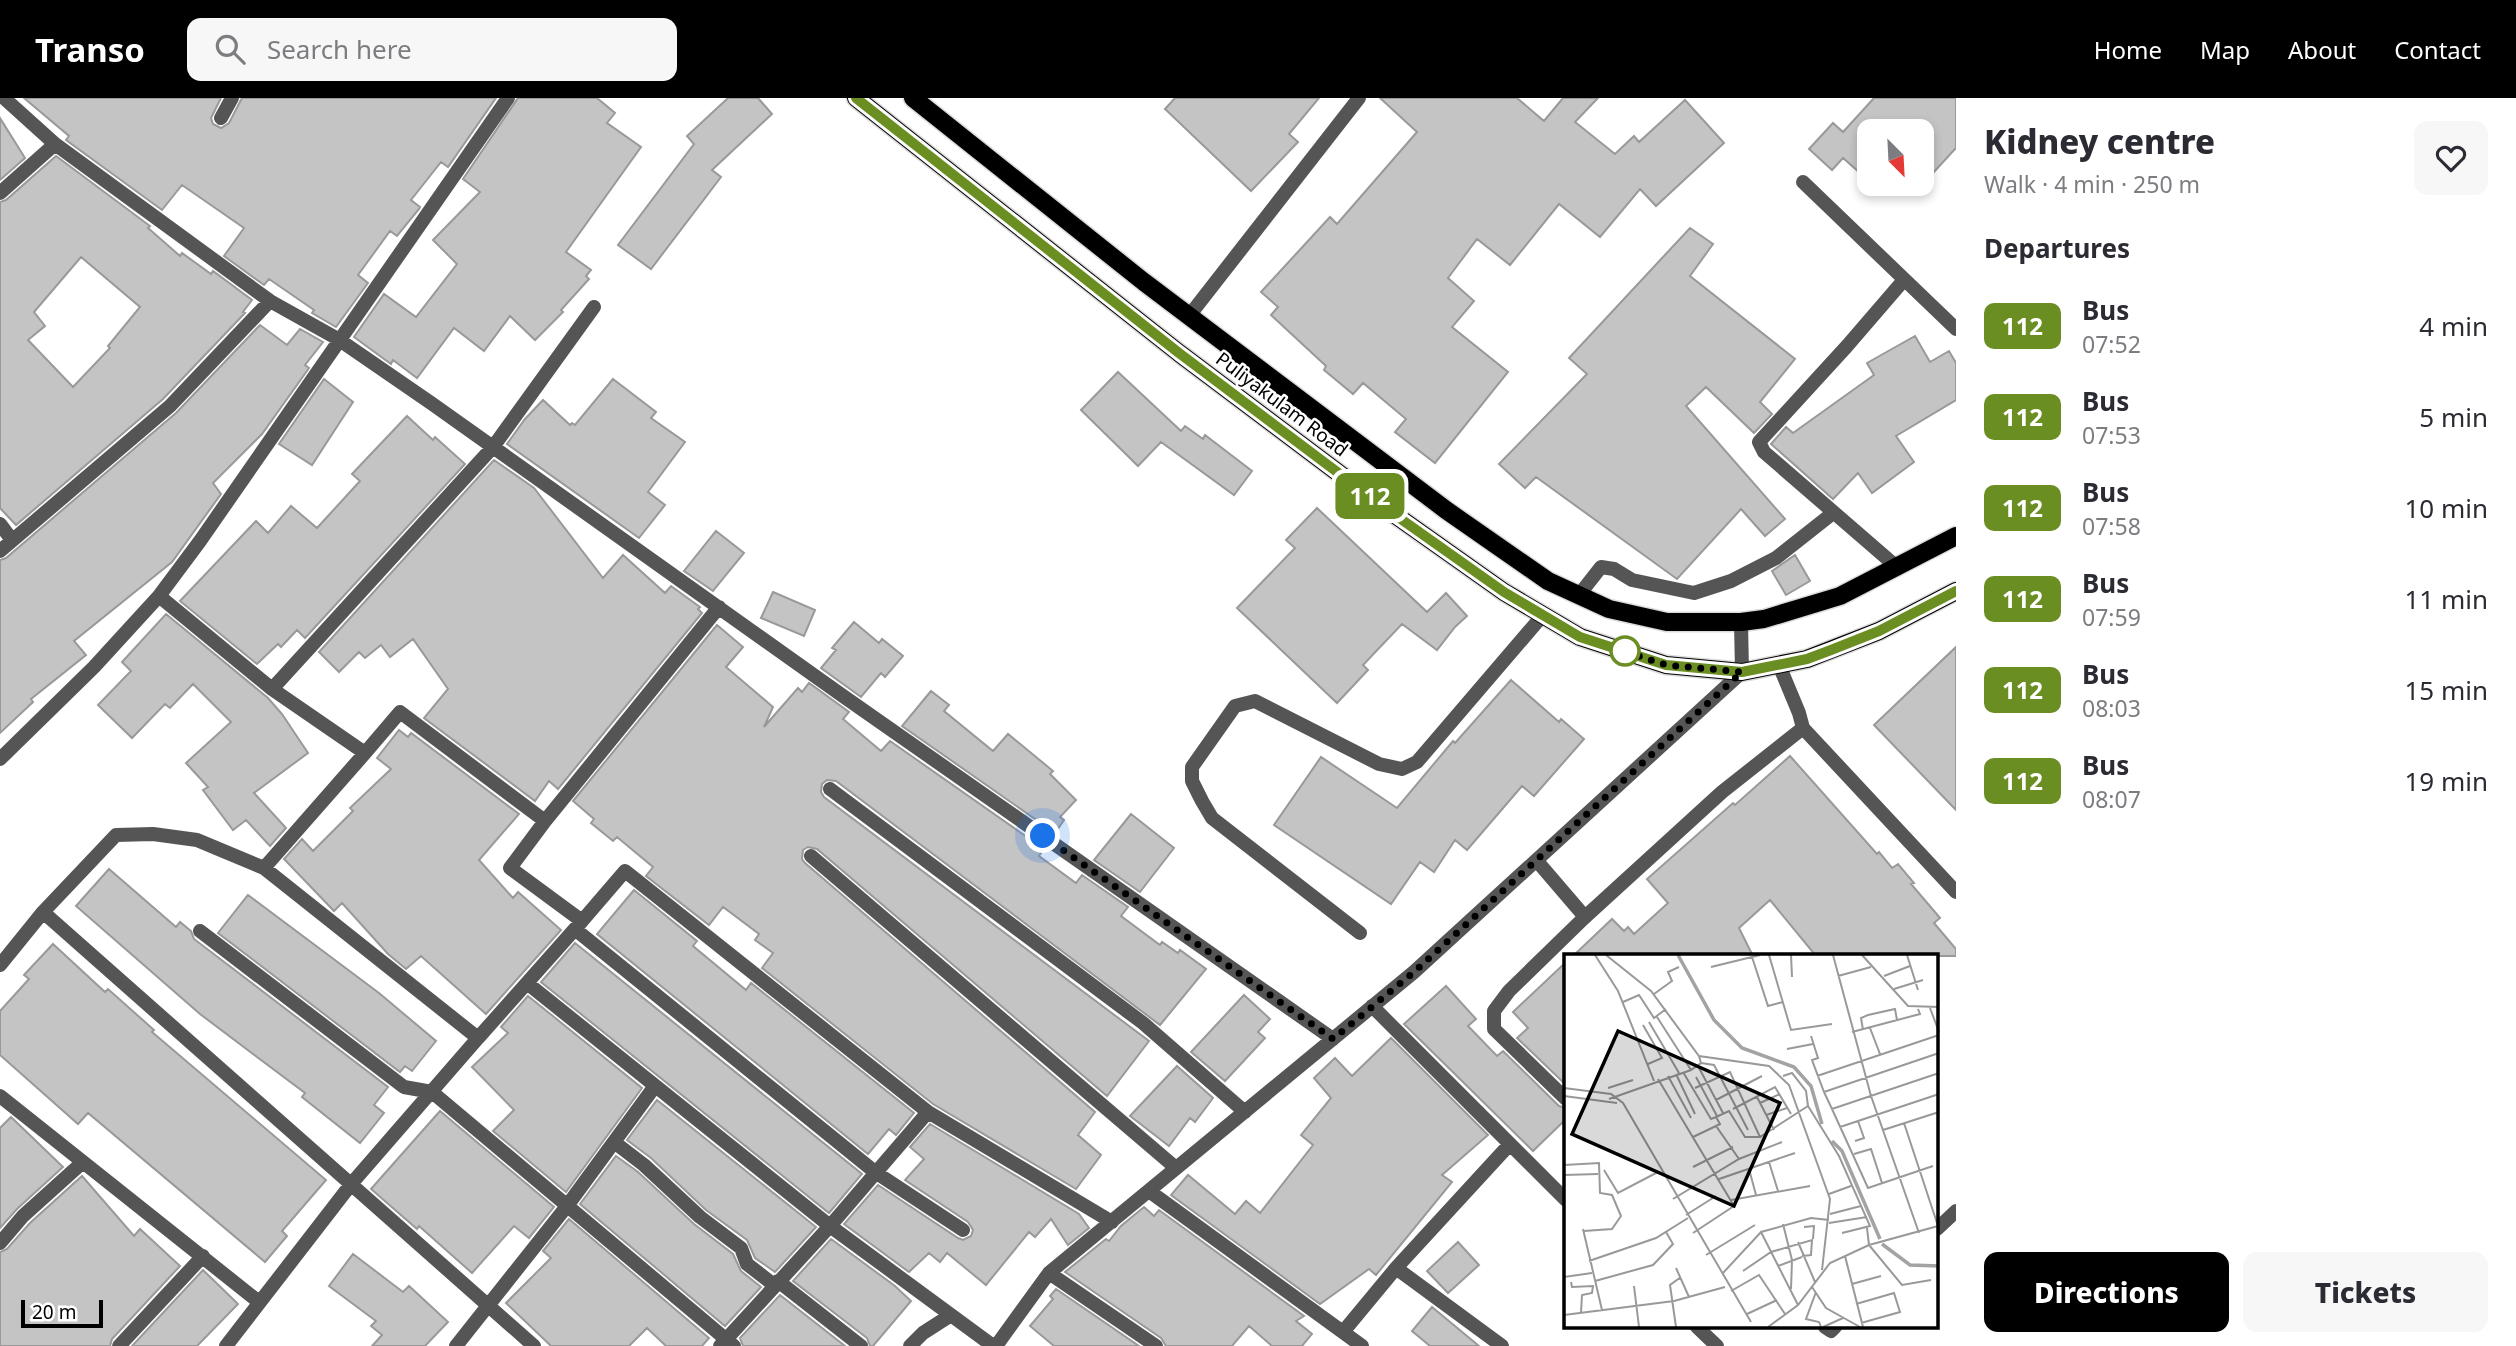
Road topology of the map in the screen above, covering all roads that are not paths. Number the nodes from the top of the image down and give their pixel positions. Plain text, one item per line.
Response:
1 (4, 98) edge
2 (232, 98) edge
3 (508, 98) edge
4 (856, 98) edge
5 (1359, 98) edge
6 (916, 99) edge
7 (221, 118) dead end
8 (55, 144) junction
9 (1803, 182) dead end
10 (0, 193) edge
11 (1903, 281) junction
12 (270, 301) junction
13 (594, 307) dead end
14 (1189, 316) junction
15 (1956, 329) edge
16 (338, 340) junction
17 (493, 447) junction
18 (1833, 513) junction
19 (0, 524) edge
20 (1956, 537) edge
21 (12, 540) junction
22 (0, 551) edge
23 (1898, 568) junction
24 (1956, 591) edge
25 (1579, 595) junction
26 (159, 596) junction
27 (719, 607) junction
28 (1543, 615) junction
29 (1741, 622) junction
30 (1779, 664) junction
31 (1742, 672) junction
32 (272, 689) junction
33 (1802, 728) junction
34 (365, 753) junction
35 (0, 758) edge
36 (830, 789) dead end
37 (545, 821) junction
38 (811, 856) dead end
39 (1537, 860) junction
40 (264, 868) junction
41 (1956, 892) edge
42 (43, 912) junction
43 (1585, 917) junction
44 (579, 925) junction
45 (200, 931) dead end
46 (1360, 933) dead end
47 (0, 965) edge
48 (527, 983) junction
49 (1373, 1006) junction
50 (478, 1038) junction
51 (1333, 1039) junction
52 (655, 1086) junction
53 (432, 1093) junction
54 (0, 1096) edge
55 (1564, 1097) edge
56 (928, 1112) junction
57 (1245, 1112) junction
58 (614, 1142) junction
59 (1510, 1144) junction
60 (83, 1162) junction
61 (1176, 1168) junction
62 (875, 1172) junction
63 (352, 1183) junction
64 (1149, 1191) junction
65 (1564, 1198) edge
66 (567, 1206) junction
67 (1956, 1211) edge
68 (1112, 1222) junction
69 (830, 1226) junction
70 (1938, 1228) edge
71 (963, 1230) dead end
72 (0, 1244) edge
73 (203, 1256) junction
74 (1396, 1268) junction
75 (1049, 1273) junction
76 (776, 1283) junction
77 (260, 1302) junction
78 (488, 1307) junction
79 (951, 1315) junction
80 (1698, 1328) edge
81 (1343, 1332) junction
82 (727, 1344) edge
83 (119, 1346) edge
84 (226, 1346) edge
85 (456, 1346) edge
86 (534, 1346) edge
87 (861, 1346) edge
88 (910, 1346) edge
89 (995, 1346) edge
90 (1156, 1346) edge
91 (1362, 1346) edge
92 (1502, 1346) edge
93 (1717, 1346) edge

1 - 8 street
2 - 7 street
3 - 16 street
4 - 28 main road, Puliyakulam Road
5 - 14 street
6 - 14 main road, Puliyakulam Road
8 - 10 street
8 - 12 street
9 - 11 street
11 - 15 street
11 - 18 street
12 - 16 street
12 - 21 street
13 - 17 street
14 - 25 main road, Puliyakulam Road
16 - 17 street
16 - 26 street
17 - 27 street
17 - 32 street
18 - 23 street
18 - 25 street
19 - 21 street
20 - 23 main road, Puliyakulam Road
21 - 22 street
23 - 29 main road, Puliyakulam Road
24 - 30 main road, Puliyakulam Road
25 - 29 main road, Puliyakulam Road
26 - 32 street
26 - 35 street
27 - 37 street
27 - 51 street
28 - 31 main road, Puliyakulam Road
28 - 46 street
29 - 31 street
30 - 31 main road, Puliyakulam Road
30 - 33 street
31 - 39 street
32 - 34 street
33 - 41 street
33 - 43 street
34 - 37 street
34 - 40 street
36 - 57 street
37 - 44 street
38 - 61 street
39 - 43 street
39 - 49 street
40 - 42 street
40 - 50 street
42 - 47 street
42 - 63 street
43 - 55 street
44 - 48 street
44 - 56 street
44 - 62 street
45 - 53 street
48 - 50 street
48 - 52 street
49 - 51 street
49 - 59 street
50 - 53 street
51 - 57 street
52 - 58 street
52 - 69 street
53 - 63 street
53 - 66 street
54 - 60 street
56 - 62 street
56 - 68 street
57 - 61 street
58 - 66 street
58 - 76 street
59 - 65 street
59 - 74 street
60 - 72 street
60 - 73 street
61 - 64 street
62 - 69 street
62 - 71 street
63 - 77 street
63 - 78 street
64 - 68 street
64 - 81 street
66 - 78 street
66 - 82 street
67 - 70 street
68 - 75 street
69 - 76 street
69 - 79 street
73 - 77 street
73 - 83 street
74 - 81 street
74 - 92 street
75 - 89 street
75 - 90 street
76 - 82 street
76 - 87 street
77 - 84 street
78 - 85 street
78 - 86 street
79 - 88 street
79 - 89 street
80 - 93 street
81 - 91 street

